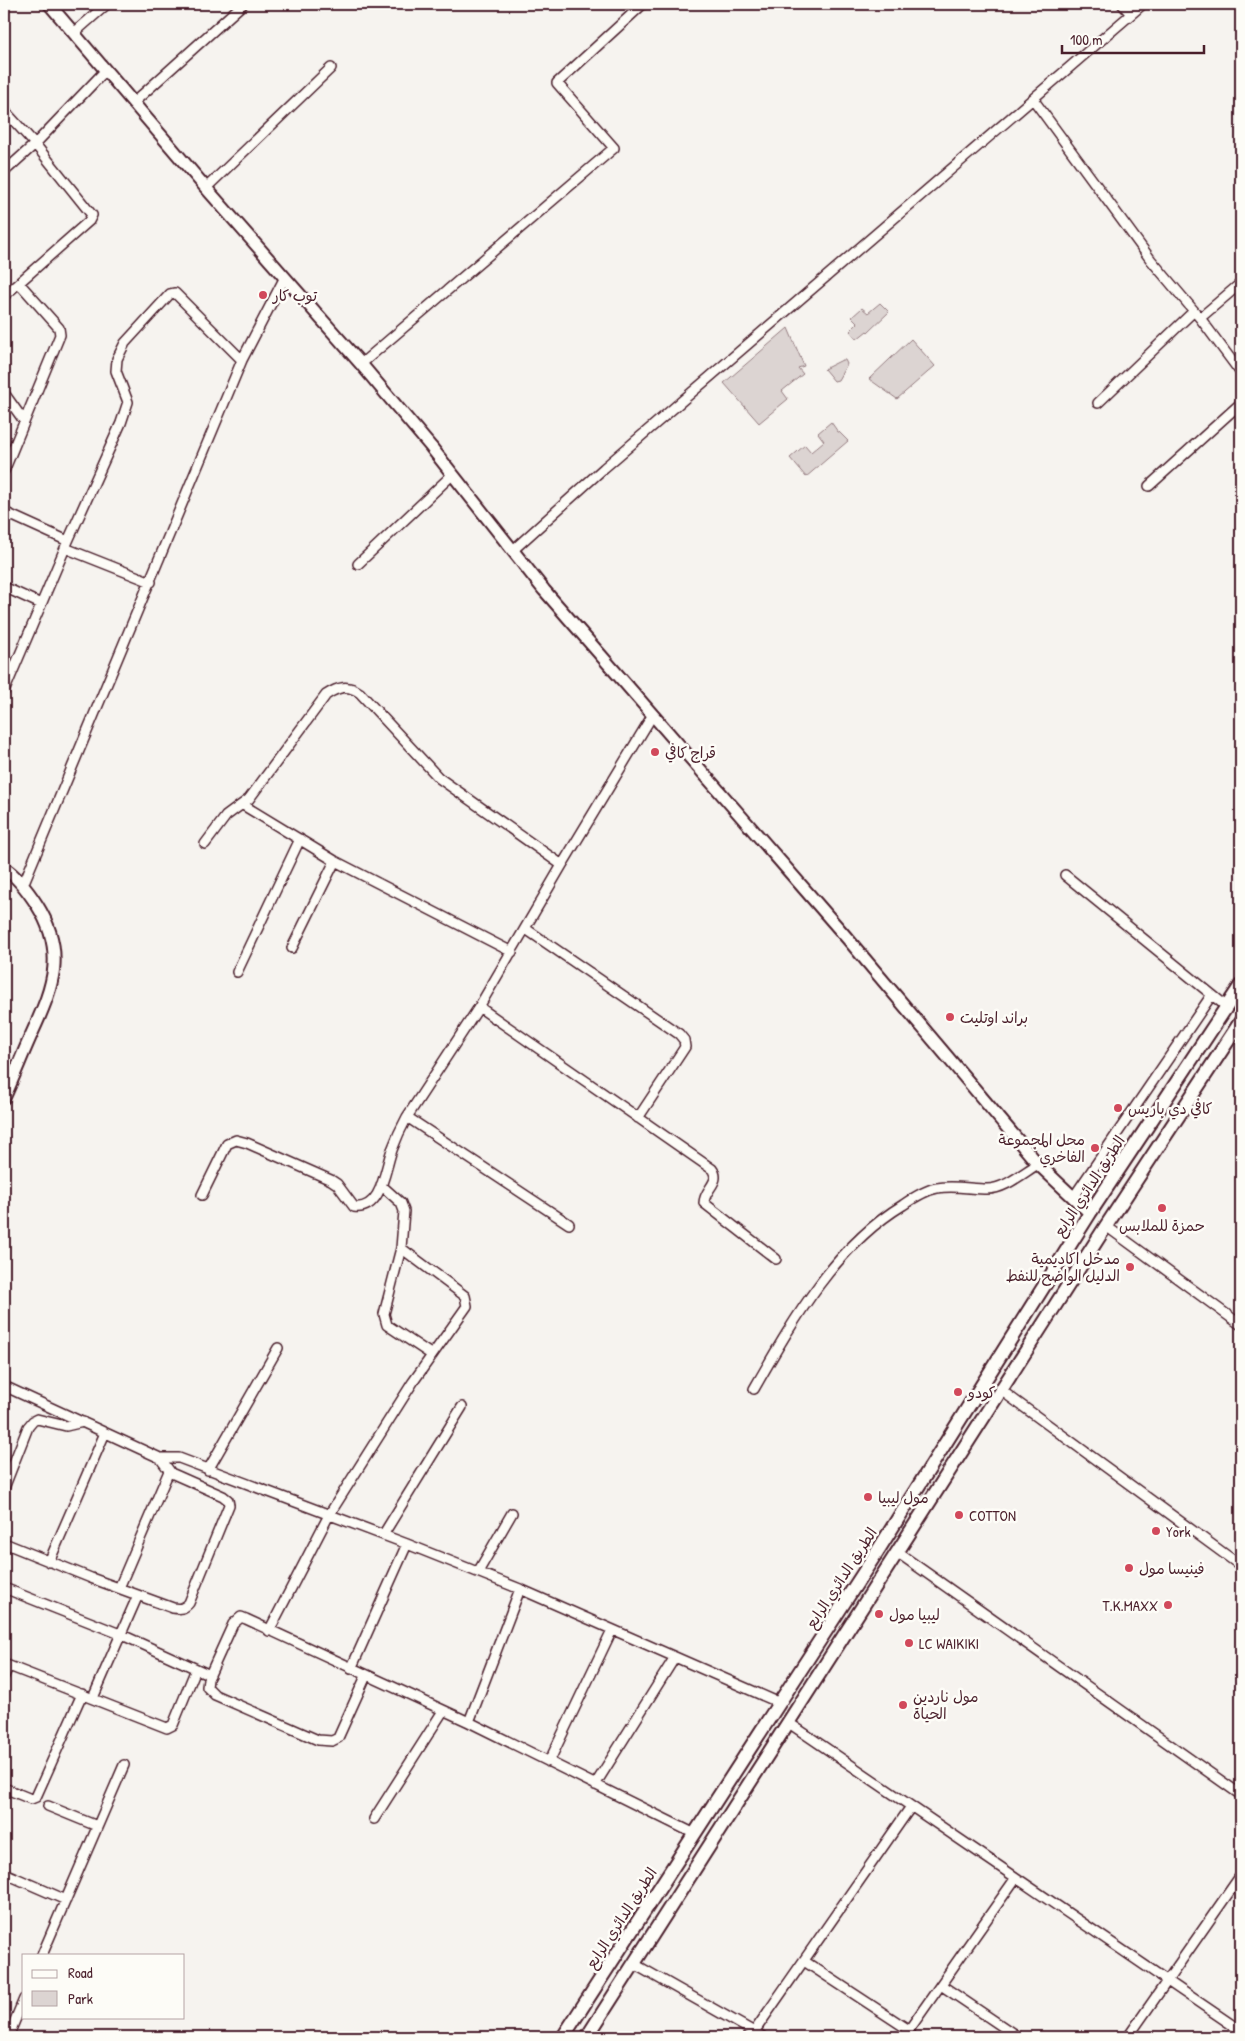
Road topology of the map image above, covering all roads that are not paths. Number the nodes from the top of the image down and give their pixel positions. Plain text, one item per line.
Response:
1 (49, 4) edge
2 (107, 4) edge
3 (242, 4) edge
4 (643, 4) edge
5 (1122, 4) edge
6 (1143, 4) edge
7 (1131, 14) junction
8 (74, 33) junction
9 (331, 68) dead end
10 (105, 70) junction
11 (1033, 99) junction
12 (133, 104) junction
13 (4, 110) edge
14 (35, 144) junction
15 (4, 172) edge
16 (206, 188) junction
17 (284, 277) junction
18 (1241, 283) edge
19 (18, 284) junction
20 (4, 296) edge
21 (1197, 314) junction
22 (242, 360) junction
23 (361, 364) junction
24 (1241, 373) edge
25 (4, 394) edge
26 (1098, 403) dead end
27 (1241, 403) edge
28 (24, 421) junction
29 (4, 471) edge
30 (452, 474) junction
31 (1149, 486) dead end
32 (4, 512) edge
33 (67, 544) junction
34 (512, 551) junction
35 (358, 564) dead end
36 (151, 582) junction
37 (4, 587) edge
38 (41, 604) junction
39 (4, 692) edge
40 (652, 716) junction
41 (243, 805) junction
42 (300, 839) junction
43 (205, 844) dead end
44 (335, 861) junction
45 (562, 865) junction
46 (4, 868) edge
47 (1064, 875) dead end
48 (23, 885) junction
49 (526, 929) junction
50 (292, 948) dead end
51 (512, 952) junction
52 (237, 972) dead end
53 (1241, 985) edge
54 (1211, 996) junction
55 (479, 1007) junction
56 (1227, 1007) junction
57 (1240, 1024) edge
58 (4, 1098) edge
59 (407, 1117) junction
60 (638, 1118) junction
61 (1038, 1164) junction
62 (381, 1185) junction
63 (202, 1194) dead end
64 (1073, 1198) junction
65 (1090, 1213) junction
66 (569, 1224) dead end
67 (1106, 1226) junction
68 (401, 1248) junction
69 (776, 1259) dead end
70 (1241, 1325) edge
71 (278, 1348) dead end
72 (432, 1356) junction
73 (4, 1386) edge
74 (754, 1389) dead end
75 (1002, 1391) junction
76 (462, 1407) dead end
77 (83, 1422) junction
78 (105, 1433) junction
79 (160, 1458) junction
80 (208, 1470) junction
81 (169, 1471) junction
82 (4, 1488) edge
83 (512, 1513) dead end
84 (329, 1515) junction
85 (383, 1535) junction
86 (4, 1543) edge
87 (408, 1544) junction
88 (897, 1552) junction
89 (49, 1562) junction
90 (1241, 1566) edge
91 (478, 1572) junction
92 (4, 1588) edge
93 (119, 1588) junction
94 (520, 1589) junction
95 (138, 1595) junction
96 (612, 1630) junction
97 (270, 1631) junction
98 (120, 1634) junction
99 (675, 1657) junction
100 (6, 1665) edge
101 (351, 1668) junction
102 (196, 1669) junction
103 (210, 1675) junction
104 (4, 1676) edge
105 (366, 1676) junction
106 (82, 1694) junction
107 (92, 1698) junction
108 (780, 1703) junction
109 (444, 1711) junction
110 (469, 1722) junction
111 (789, 1724) junction
112 (549, 1762) junction
113 (124, 1765) dead end
114 (738, 1768) junction
115 (754, 1778) junction
116 (595, 1785) junction
117 (4, 1788) edge
118 (1241, 1796) edge
119 (48, 1806) dead end
120 (910, 1808) junction
121 (374, 1818) dead end
122 (97, 1826) junction
123 (695, 1834) junction
124 (4, 1873) edge
125 (1241, 1875) edge
126 (1015, 1879) junction
127 (66, 1900) junction
128 (42, 1954) edge
129 (804, 1960) junction
130 (634, 1964) junction
131 (1166, 1982) junction
132 (940, 1985) junction
133 (22, 2004) edge
134 (1241, 2031) edge
135 (754, 2032) junction
136 (906, 2034) edge
137 (8, 2037) edge
138 (563, 2037) edge
139 (587, 2037) edge
140 (763, 2037) edge
141 (1018, 2037) edge
142 (1128, 2037) edge

1 - 8 street
2 - 8 street
3 - 12 street
4 - 23 street
5 - 7 street
6 - 7 street
7 - 11 street
8 - 10 street
9 - 16 street
10 - 12 street
10 - 14 street
11 - 21 street
11 - 34 street
12 - 16 street
13 - 14 street
14 - 15 street
14 - 19 street
16 - 17 street
17 - 22 street
17 - 23 street
18 - 21 street
19 - 20 street
19 - 28 street
21 - 24 street
21 - 26 street
22 - 33 street
22 - 36 street
23 - 30 street
25 - 28 street
27 - 31 street
28 - 29 street
30 - 34 street
30 - 35 street
32 - 33 street
33 - 36 street
33 - 38 street
34 - 40 street
36 - 48 street
37 - 38 street
38 - 39 street
40 - 45 street
40 - 61 street
41 - 42 street
41 - 43 street
41 - 45 street
42 - 44 street
42 - 52 street
44 - 50 street
44 - 51 street
45 - 49 street
46 - 48 street
47 - 54 street
48 - 58 street
49 - 51 street
49 - 60 street
51 - 55 street
53 - 56 main road, الطريق الدائري الرابع
54 - 56 street
54 - 64 street
55 - 59 street
55 - 60 street
56 - 65 main road, الطريق الدائري الرابع
57 - 67 main road
59 - 62 street
59 - 66 street
60 - 69 street
61 - 64 street
61 - 74 street
62 - 63 street
62 - 68 street
64 - 65 street
65 - 108 main road, الطريق الدائري الرابع
67 - 70 street
67 - 75 main road
68 - 72 street
68 - 72 street
71 - 80 street
72 - 84 street
73 - 77 street
75 - 88 main road
75 - 90 street
76 - 85 street
77 - 78 street
77 - 82 street
78 - 79 street
78 - 89 street
79 - 80 street
79 - 81 street
80 - 84 street
81 - 93 street
81 - 95 street
83 - 91 street
84 - 85 street
84 - 97 street
85 - 87 street
86 - 89 street
87 - 91 street
87 - 101 street
88 - 111 main road
88 - 118 street
89 - 93 street
91 - 94 street
92 - 98 street
93 - 95 street
94 - 96 street
94 - 110 street
95 - 98 street
96 - 99 street
96 - 112 street
97 - 101 street
97 - 103 street
98 - 102 street
98 - 107 street
99 - 108 street
99 - 116 street
100 - 104 street
100 - 106 street
101 - 105 street
102 - 103 street
102 - 107 street
103 - 105 street
105 - 109 street
106 - 107 street
106 - 117 street
108 - 114 main road, الطريق الدائري الرابع
109 - 110 street
109 - 121 street
110 - 112 street
111 - 115 main road
111 - 120 street
112 - 116 street
113 - 122 street
114 - 115 main road
114 - 123 main road, الطريق الدائري الرابع
115 - 130 main road
116 - 123 street
119 - 122 street
120 - 126 street
120 - 129 street
122 - 127 street
123 - 138 main road, الطريق الدائري الرابع
124 - 127 street
125 - 131 street
126 - 131 street
126 - 132 street
127 - 128 street
129 - 135 street
129 - 136 street
130 - 135 street
130 - 139 main road
131 - 134 street
131 - 142 street
132 - 136 street
132 - 141 street
133 - 137 street
135 - 140 street

